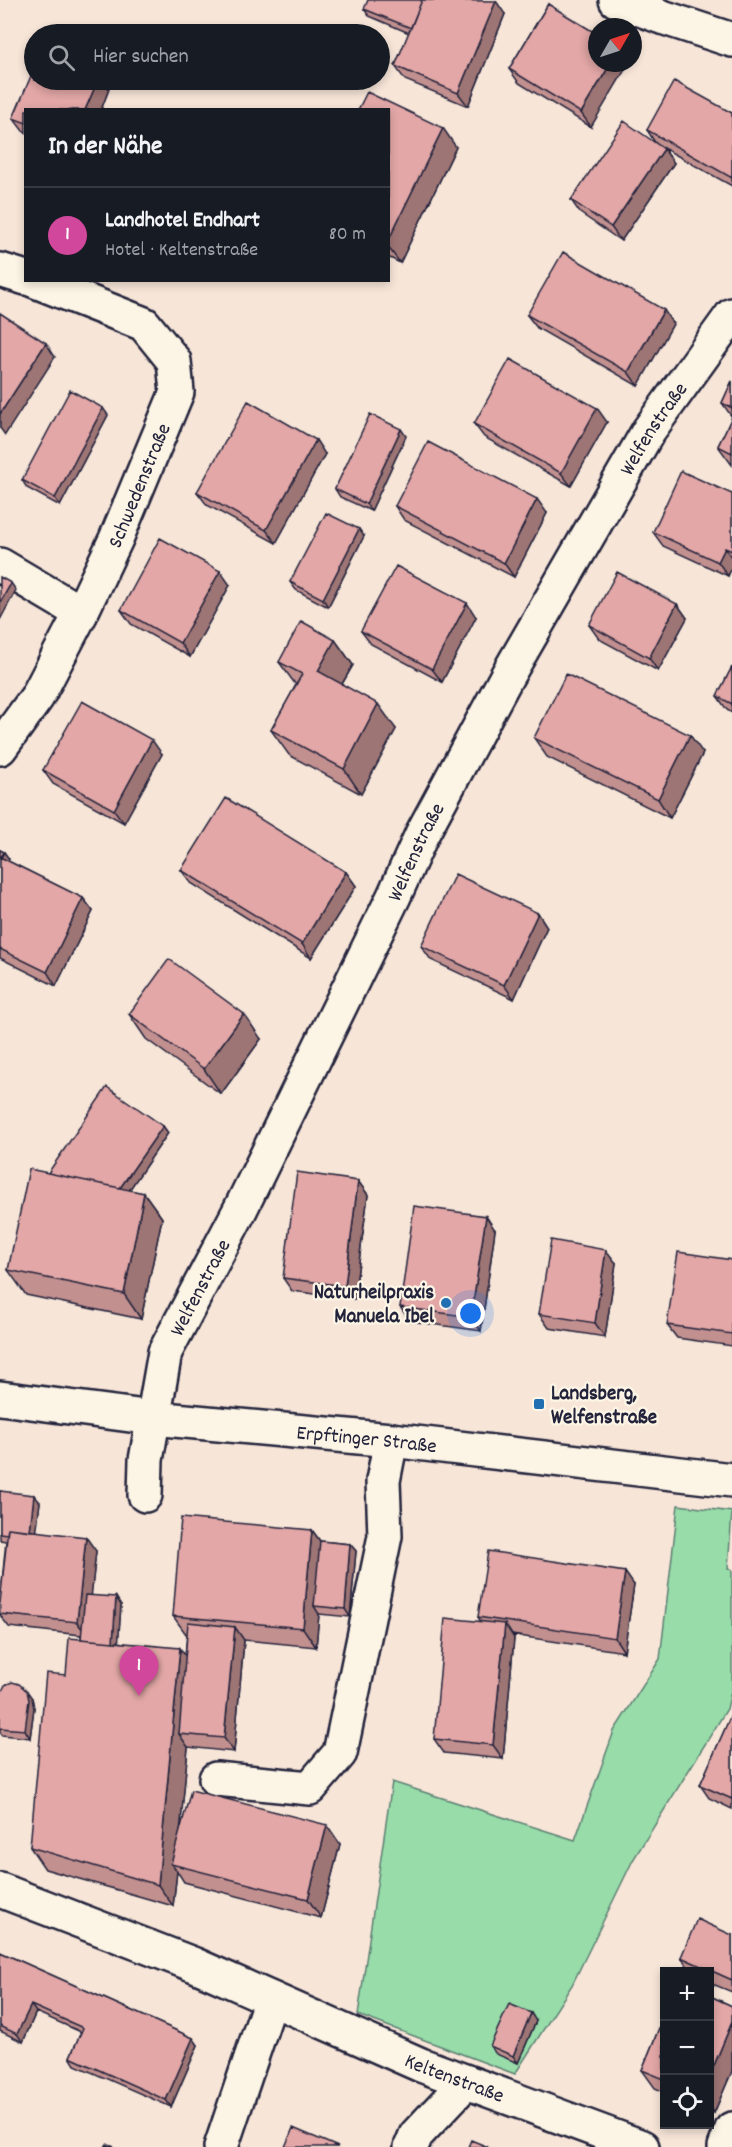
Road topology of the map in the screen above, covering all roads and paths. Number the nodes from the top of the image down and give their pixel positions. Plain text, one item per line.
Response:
1 (616, 0) edge
2 (662, 8) edge
3 (732, 40) edge
4 (0, 270) edge
5 (24, 277) edge
6 (38, 282) edge
7 (732, 315) edge
8 (0, 565) edge
9 (81, 613) junction
10 (0, 748) edge
11 (0, 1398) edge
12 (153, 1418) junction
13 (391, 1440) junction
14 (732, 1480) edge
15 (145, 1495) dead end
16 (216, 1779) dead end
17 (0, 1890) edge
18 (271, 1999) junction
19 (466, 2082) junction
20 (732, 2128) edge
21 (221, 2147) edge
22 (411, 2147) edge
23 (642, 2147) edge
24 (725, 2147) edge

1 - 2 street
2 - 3 street
4 - 5 street
6 - 9 street, Schwedenstraße
7 - 12 street, Welfenstraße
8 - 9 street
9 - 10 street, Schwedenstraße
11 - 12 street, Erpftinger Straße
12 - 13 street, Erpftinger Straße
12 - 15 street, Welfenstraße
13 - 14 street, Erpftinger Straße
13 - 16 street
17 - 18 street, Keltenstraße
18 - 19 street, Keltenstraße
18 - 21 street
19 - 22 street
19 - 23 street, Keltenstraße
20 - 24 street

